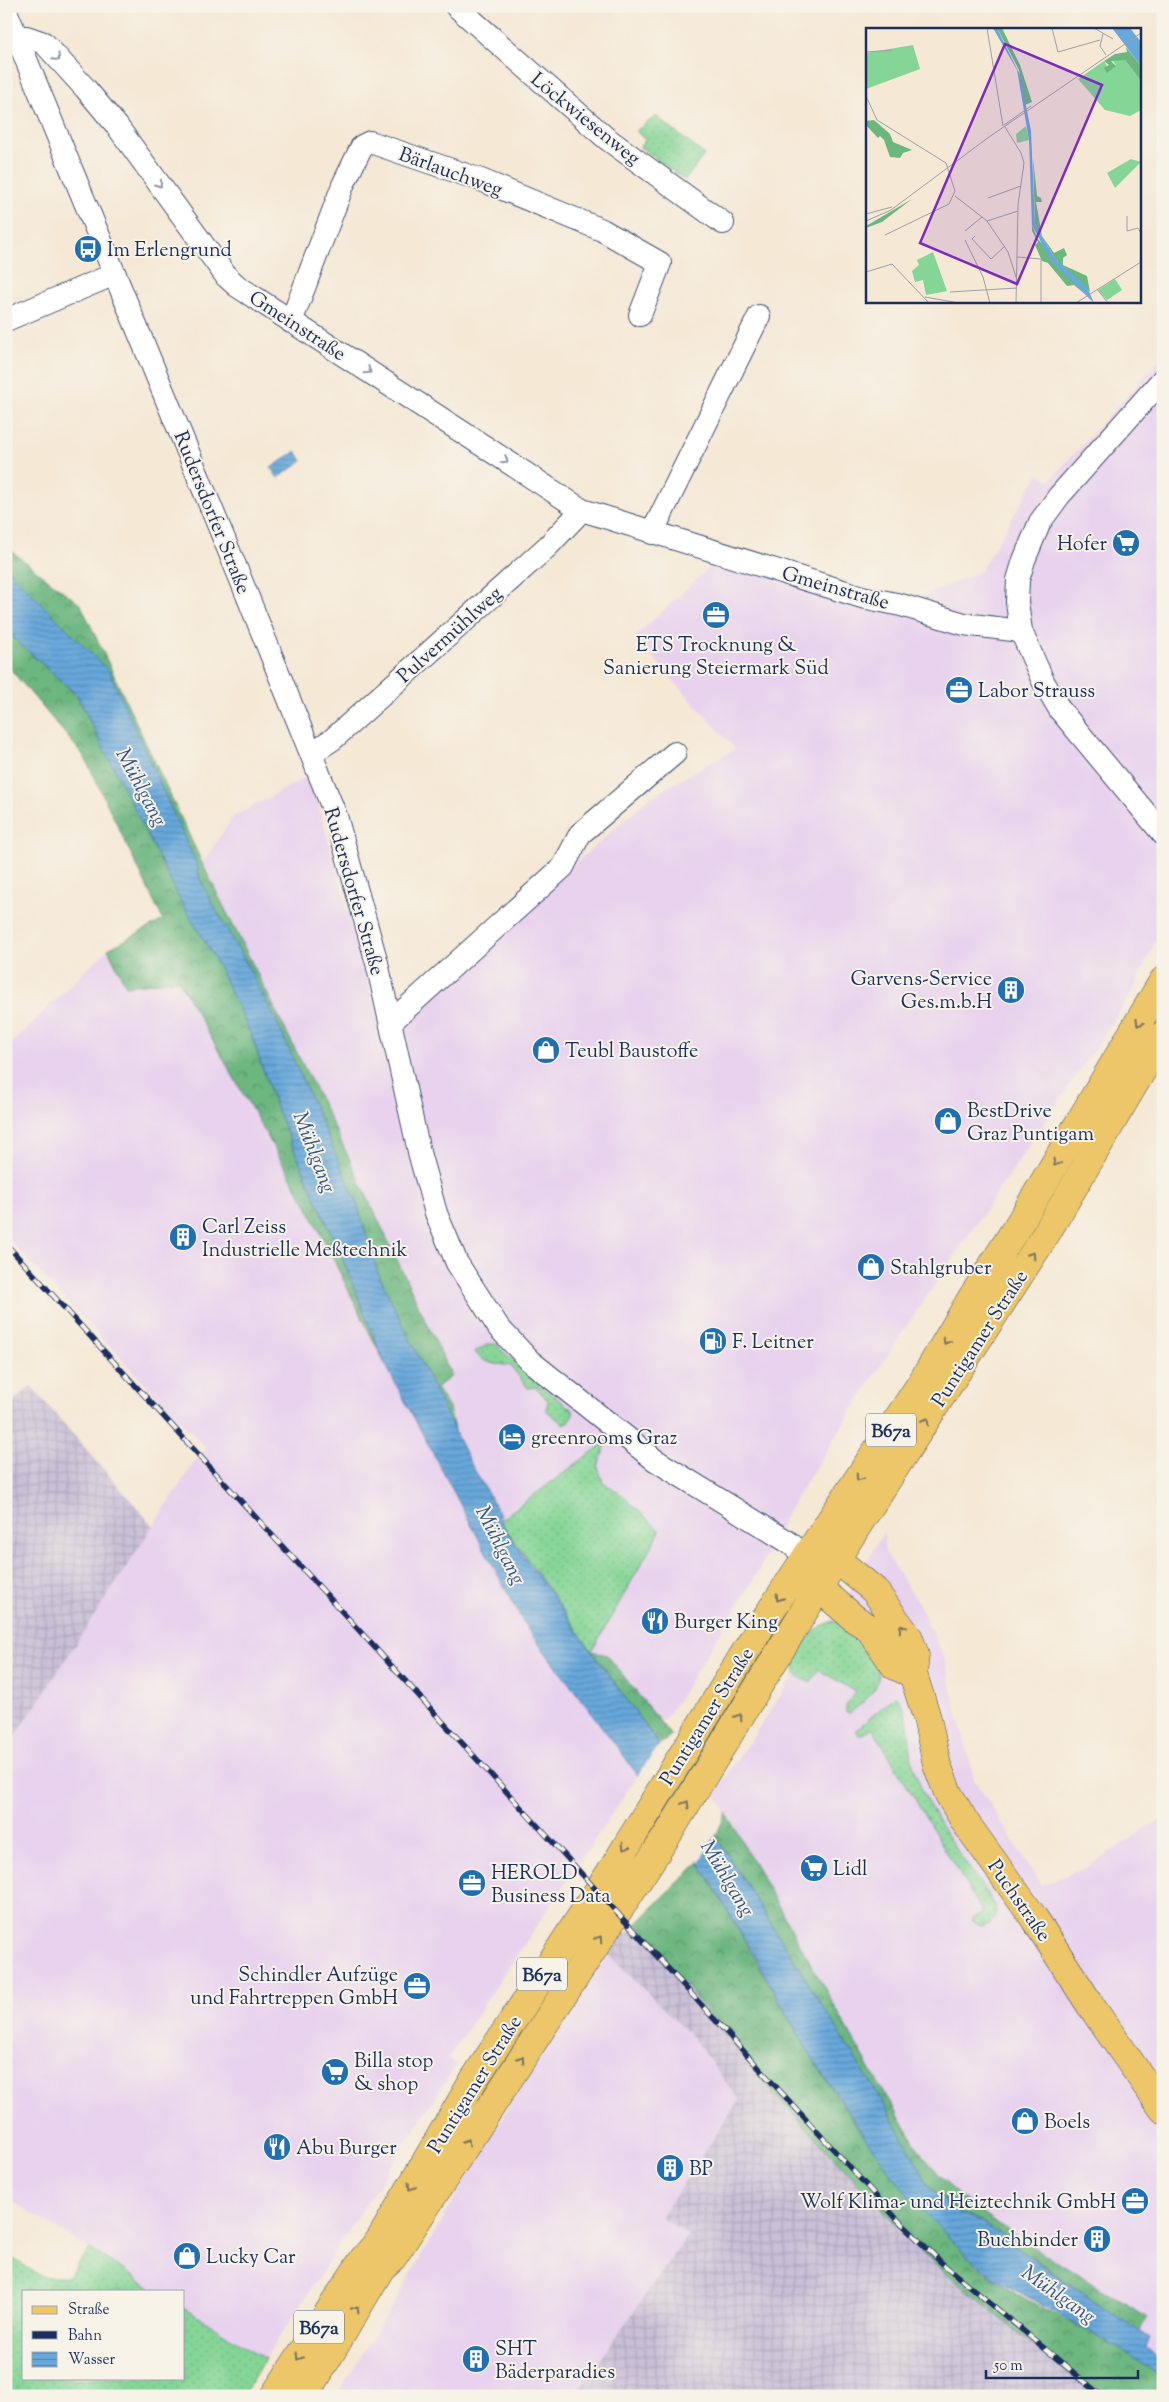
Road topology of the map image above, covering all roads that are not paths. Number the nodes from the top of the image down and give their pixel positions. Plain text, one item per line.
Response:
1 (456, 6) edge
2 (6, 11) edge
3 (16, 38) junction
4 (723, 223) dead end
5 (115, 274) junction
6 (640, 315) dead end
7 (760, 316) dead end
8 (6, 320) edge
9 (291, 322) junction
10 (1163, 379) edge
11 (582, 510) junction
12 (652, 533) junction
13 (1021, 631) junction
14 (312, 753) junction
15 (675, 753) dead end
16 (1163, 834) edge
17 (1163, 981) edge
18 (391, 1022) junction
19 (1163, 1035) edge
20 (806, 1558) junction
21 (836, 1559) junction
22 (819, 1588) junction
23 (913, 1674) junction
24 (1163, 2109) edge
25 (274, 2396) edge
26 (305, 2396) edge

1 - 4 street, Löckwiesenweg
2 - 3 street, Rudersdorfer Straße
3 - 5 street, Rudersdorfer Straße
3 -> 9 street, Gmeinstraße
5 - 8 street
5 - 14 street, Rudersdorfer Straße
6 - 9 street, Bärlauchweg
7 - 12 street
9 -> 11 street, Gmeinstraße
10 - 13 street
11 - 12 street, Gmeinstraße
11 - 14 street, Pulvermühlweg
12 - 13 street, Gmeinstraße
13 - 16 street
14 - 18 street, Rudersdorfer Straße
15 - 18 street
17 -> 20 main road, Puntigamer Straße / B67a
18 - 20 street, Rudersdorfer Straße
21 -> 19 main road, Puntigamer Straße / B67a
20 - 21 main road
20 - 22 main road
20 -> 25 main road, Puntigamer Straße / B67a
21 - 22 main road, Puntigamer Straße / B67a
23 -> 21 main road, Puchstraße
22 - 23 main road
26 -> 22 main road, Puntigamer Straße / B67a
23 - 24 main road, Puchstraße

